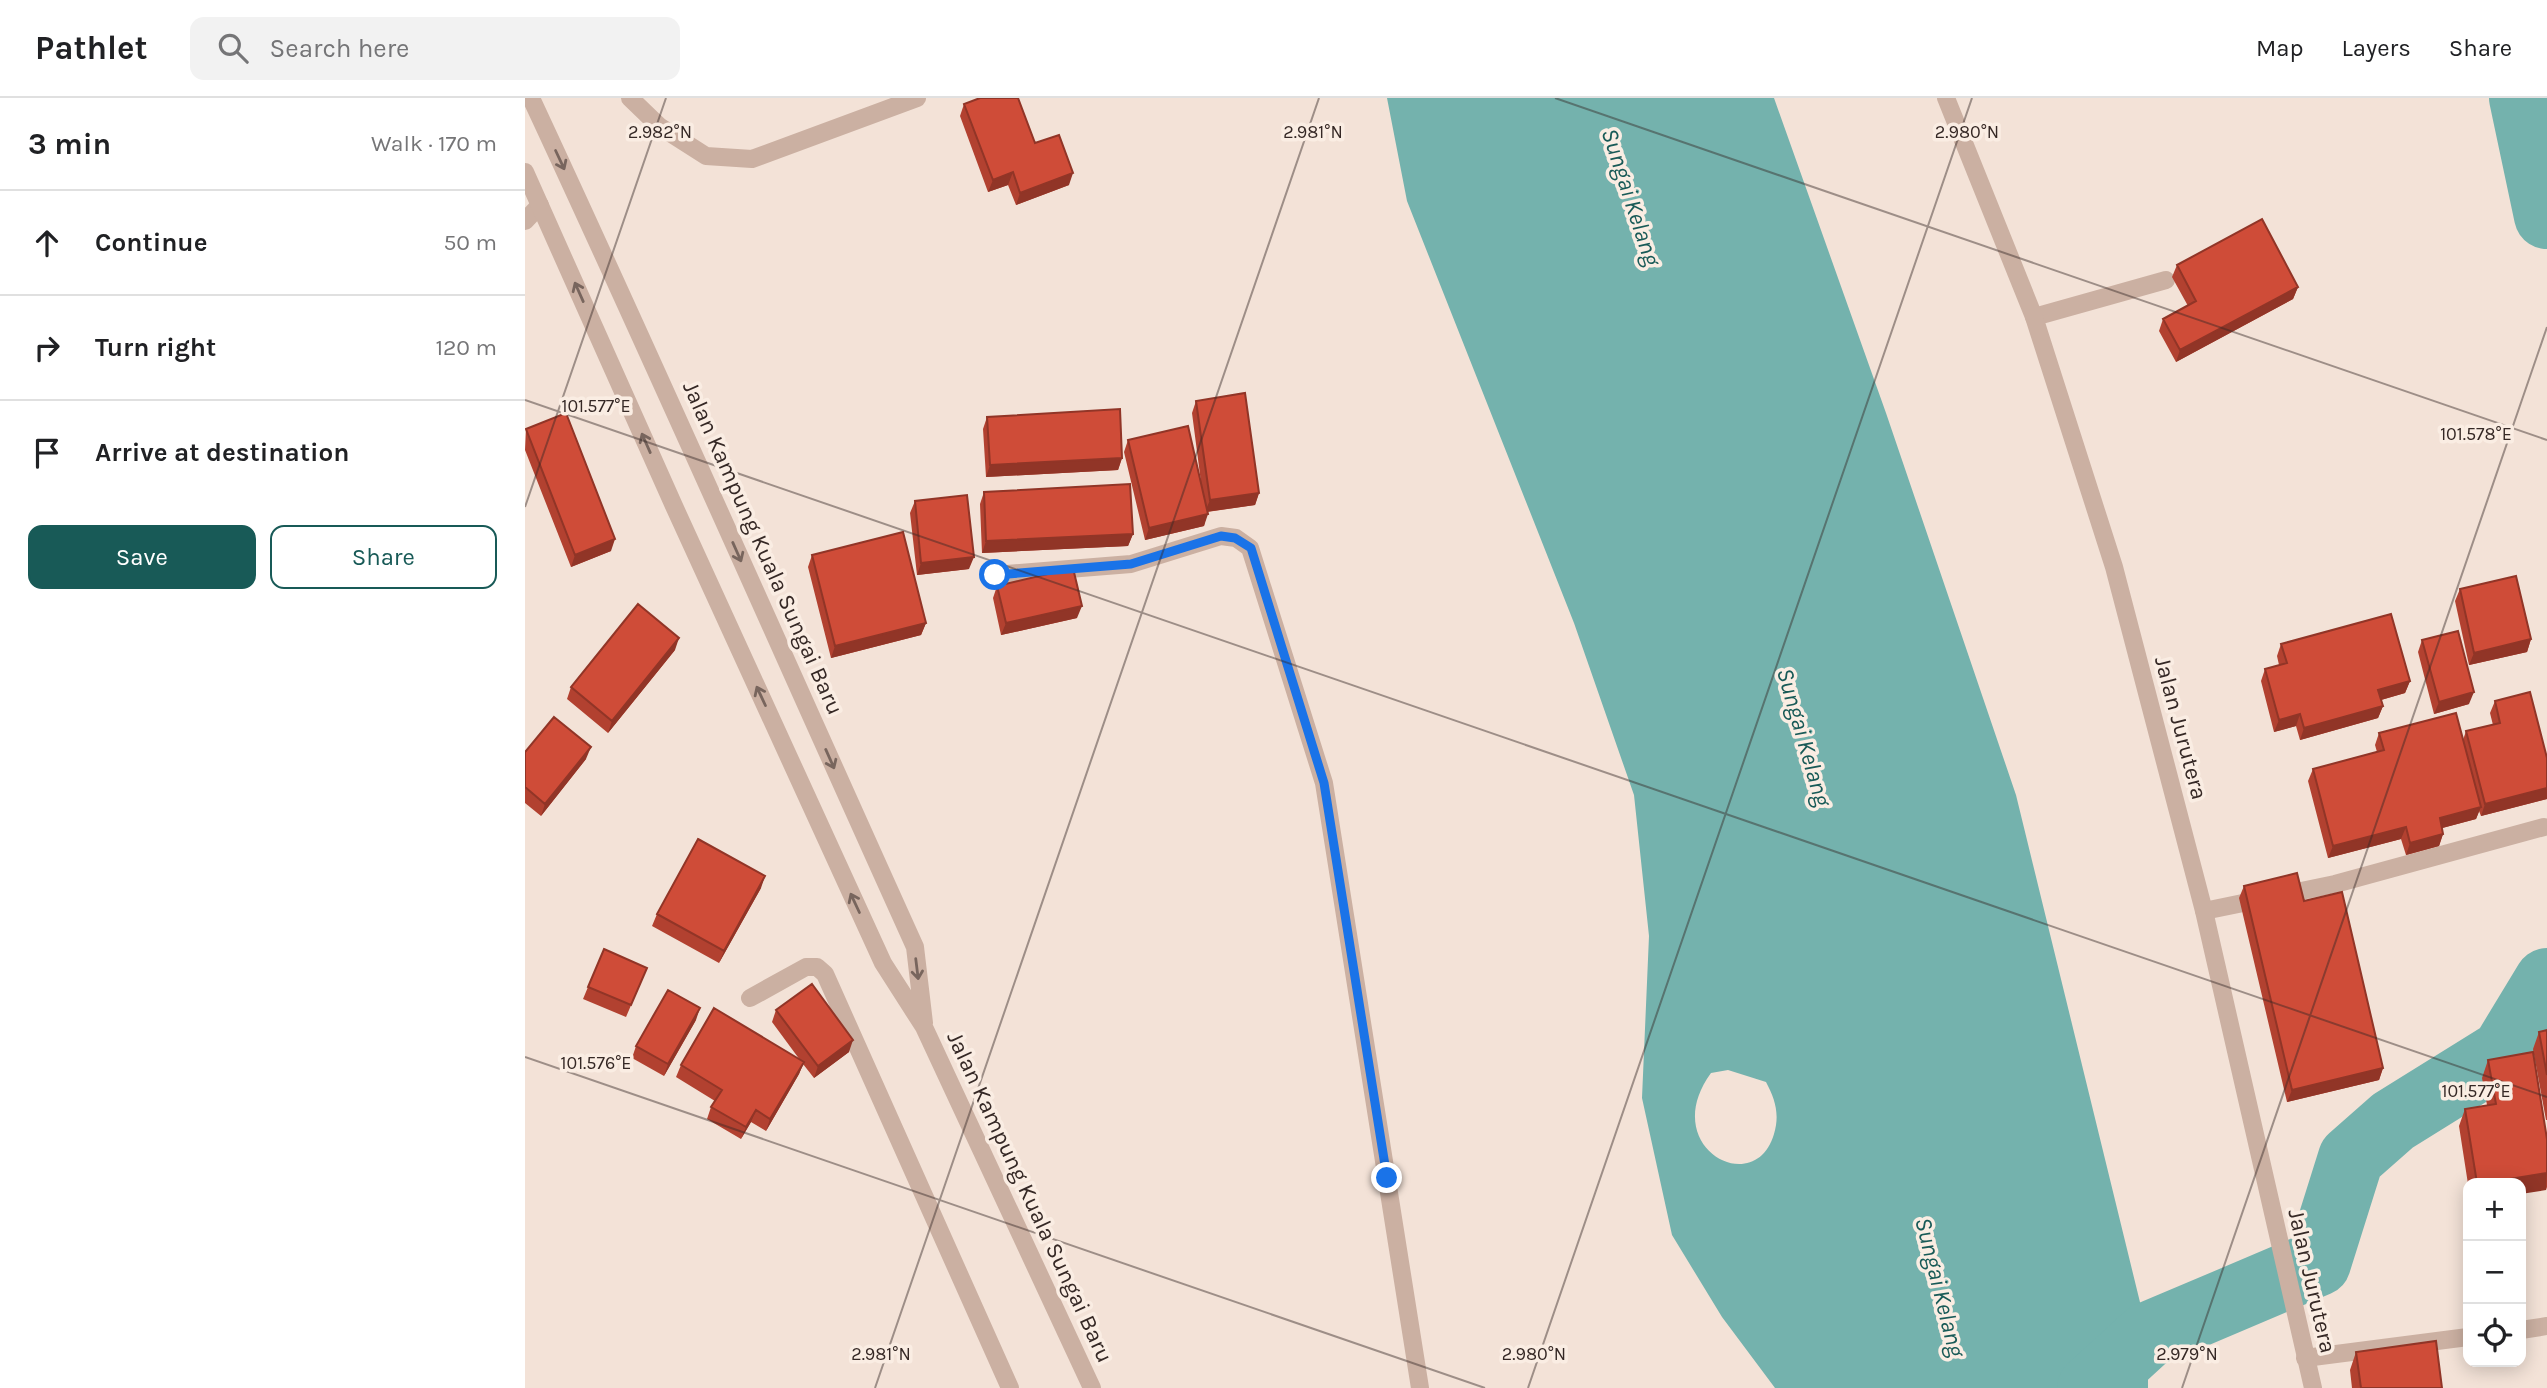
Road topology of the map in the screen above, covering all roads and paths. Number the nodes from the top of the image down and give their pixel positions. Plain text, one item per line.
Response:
1 (531, 98) edge
2 (630, 98) edge
3 (917, 98) edge
4 (1946, 98) edge
5 (525, 172) edge
6 (540, 205) junction
7 (525, 221) edge
8 (2167, 281) dead end
9 (2034, 317) junction
10 (995, 575) dead end
11 (2543, 827) dead end
12 (2204, 911) junction
13 (750, 998) dead end
14 (924, 1027) junction
15 (2547, 1326) edge
16 (2526, 1329) edge
17 (2463, 1338) edge
18 (2305, 1358) junction
19 (1010, 1388) edge
20 (1092, 1388) edge
21 (1420, 1388) edge
22 (2313, 1388) edge

1 -> 14 street, Jalan Kampung Kuala Sungai Baru
2 - 3 street
4 - 9 street, Jalan Jurutera
5 - 6 street, Jalan Kampung Kuala Sungai Baru
6 - 7 street
14 -> 6 street, Jalan Kampung Kuala Sungai Baru
8 - 9 street
9 - 12 street, Jalan Jurutera
10 - 21 street
11 - 12 street
12 - 18 street, Jalan Jurutera
13 - 19 street
14 - 20 street, Jalan Kampung Kuala Sungai Baru
15 - 16 street
17 - 18 street
18 - 22 street, Jalan Jurutera

